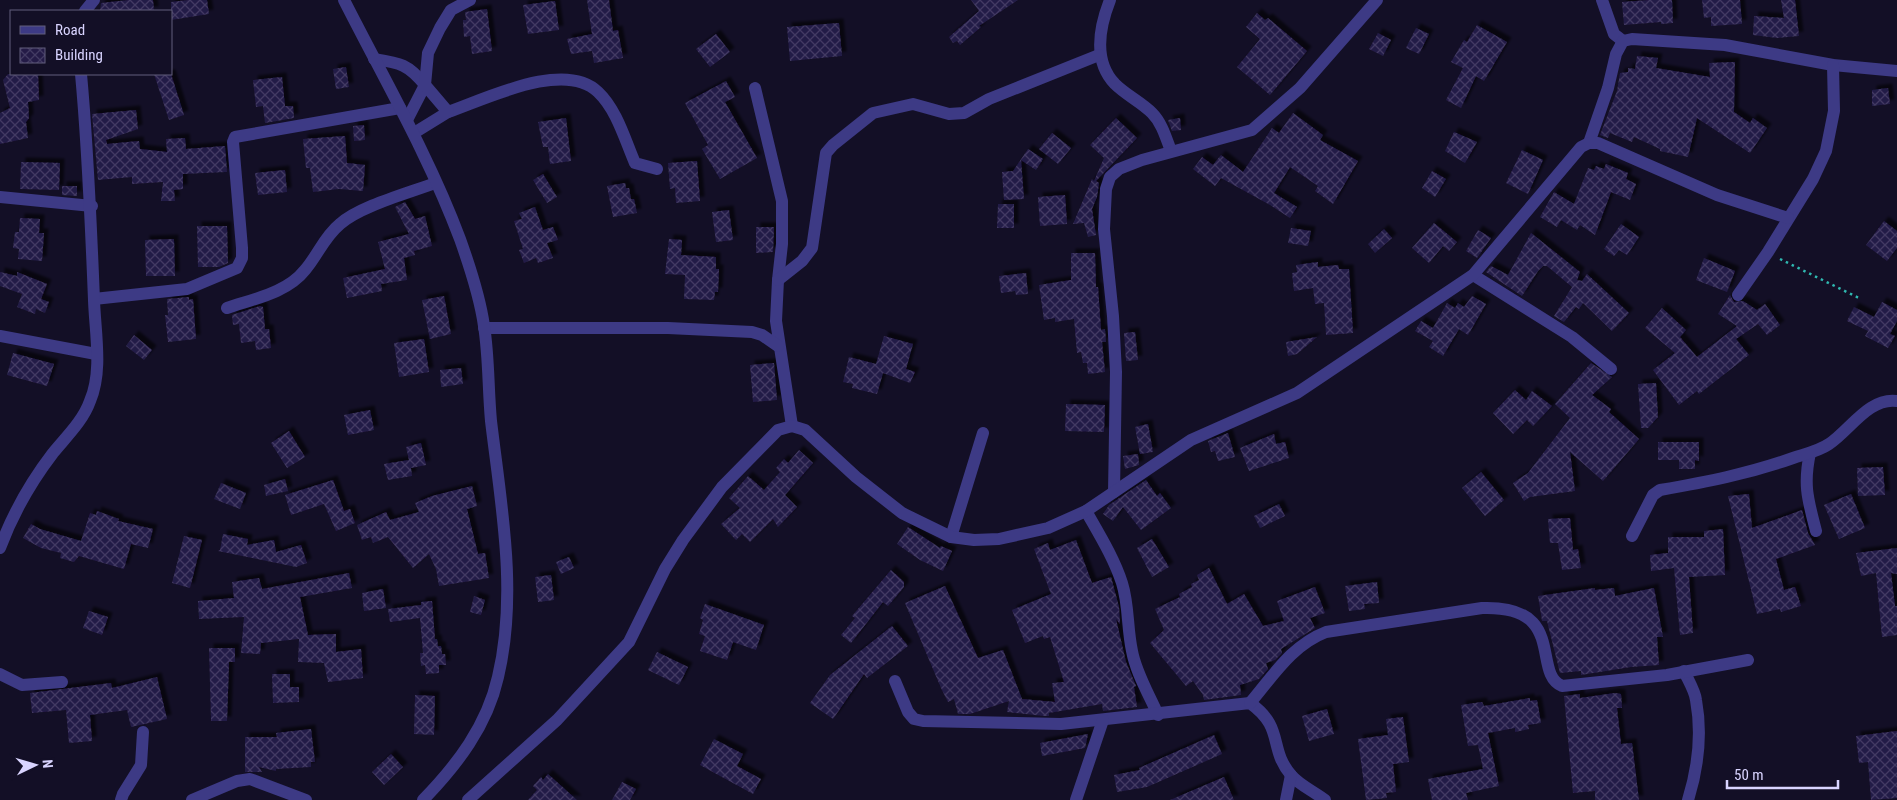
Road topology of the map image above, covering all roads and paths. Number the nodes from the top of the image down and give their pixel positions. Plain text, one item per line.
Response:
1 (94, 0) edge
2 (344, 0) edge
3 (470, 0) edge
4 (1110, 0) edge
5 (1377, 0) edge
6 (1602, 0) edge
7 (454, 5) edge
8 (86, 10) edge
9 (1623, 42) junction
10 (1100, 55) junction
11 (374, 59) junction
12 (1833, 65) junction
13 (1897, 71) edge
14 (81, 75) edge
15 (425, 85) junction
16 (755, 88) dead end
17 (400, 108) junction
18 (448, 112) junction
19 (408, 120) junction
20 (414, 133) junction
21 (1589, 143) junction
22 (1171, 151) junction
23 (657, 168) dead end
24 (435, 184) junction
25 (0, 197) edge
26 (92, 206) junction
27 (1788, 218) junction
28 (1768, 252) junction
29 (1473, 275) junction
30 (778, 280) junction
31 (1738, 294) dead end
32 (1858, 298) dead end
33 (94, 299) junction
34 (227, 308) dead end
35 (484, 328) junction
36 (0, 336) edge
37 (778, 346) junction
38 (96, 354) junction
39 (1611, 369) dead end
40 (1897, 401) edge
41 (792, 426) junction
42 (983, 434) dead end
43 (1810, 453) junction
44 (1114, 492) junction
45 (1086, 511) junction
46 (6, 514) edge
47 (1816, 531) dead end
48 (1632, 536) dead end
49 (951, 537) junction
50 (0, 548) edge
51 (1748, 660) dead end
52 (1684, 672) junction
53 (0, 674) edge
54 (895, 681) dead end
55 (62, 682) dead end
56 (1250, 704) junction
57 (1158, 714) junction
58 (1103, 720) junction
59 (143, 732) dead end
60 (1291, 776) junction
61 (121, 800) edge
62 (192, 800) edge
63 (306, 800) edge
64 (423, 800) edge
65 (468, 800) edge
66 (1076, 800) edge
67 (1286, 800) edge
68 (1325, 800) edge
69 (1688, 800) edge

1 - 8 street
2 - 11 street
3 - 7 street
4 - 10 street
5 - 22 street
6 - 9 street
7 - 15 street
9 - 12 street
9 - 21 street
10 - 22 street
10 - 30 street
11 - 15 street
11 - 17 street
12 - 13 street
12 - 27 street
14 - 26 street
15 - 18 street
15 - 19 street
16 - 30 street
17 - 19 street
17 - 33 street
18 - 20 street
18 - 23 street
19 - 20 street
20 - 24 street
21 - 27 street
21 - 29 street
22 - 44 street
24 - 34 street
24 - 35 street
25 - 26 street
26 - 33 street
27 - 28 street
28 - 31 street
28 - 32 path
29 - 39 street
29 - 44 street
30 - 37 street
33 - 38 street
35 - 37 street
35 - 64 street
36 - 38 street
37 - 41 street
38 - 46 street
40 - 43 street
41 - 49 street
41 - 65 street
42 - 49 street
43 - 47 street
43 - 48 street
44 - 45 street
45 - 49 street
45 - 57 street
46 - 50 street
51 - 52 street
52 - 56 street
52 - 69 street
53 - 55 street
54 - 58 street
56 - 57 street
56 - 60 street
57 - 58 street
58 - 66 street
59 - 61 street
60 - 67 street
60 - 68 street
62 - 63 street

